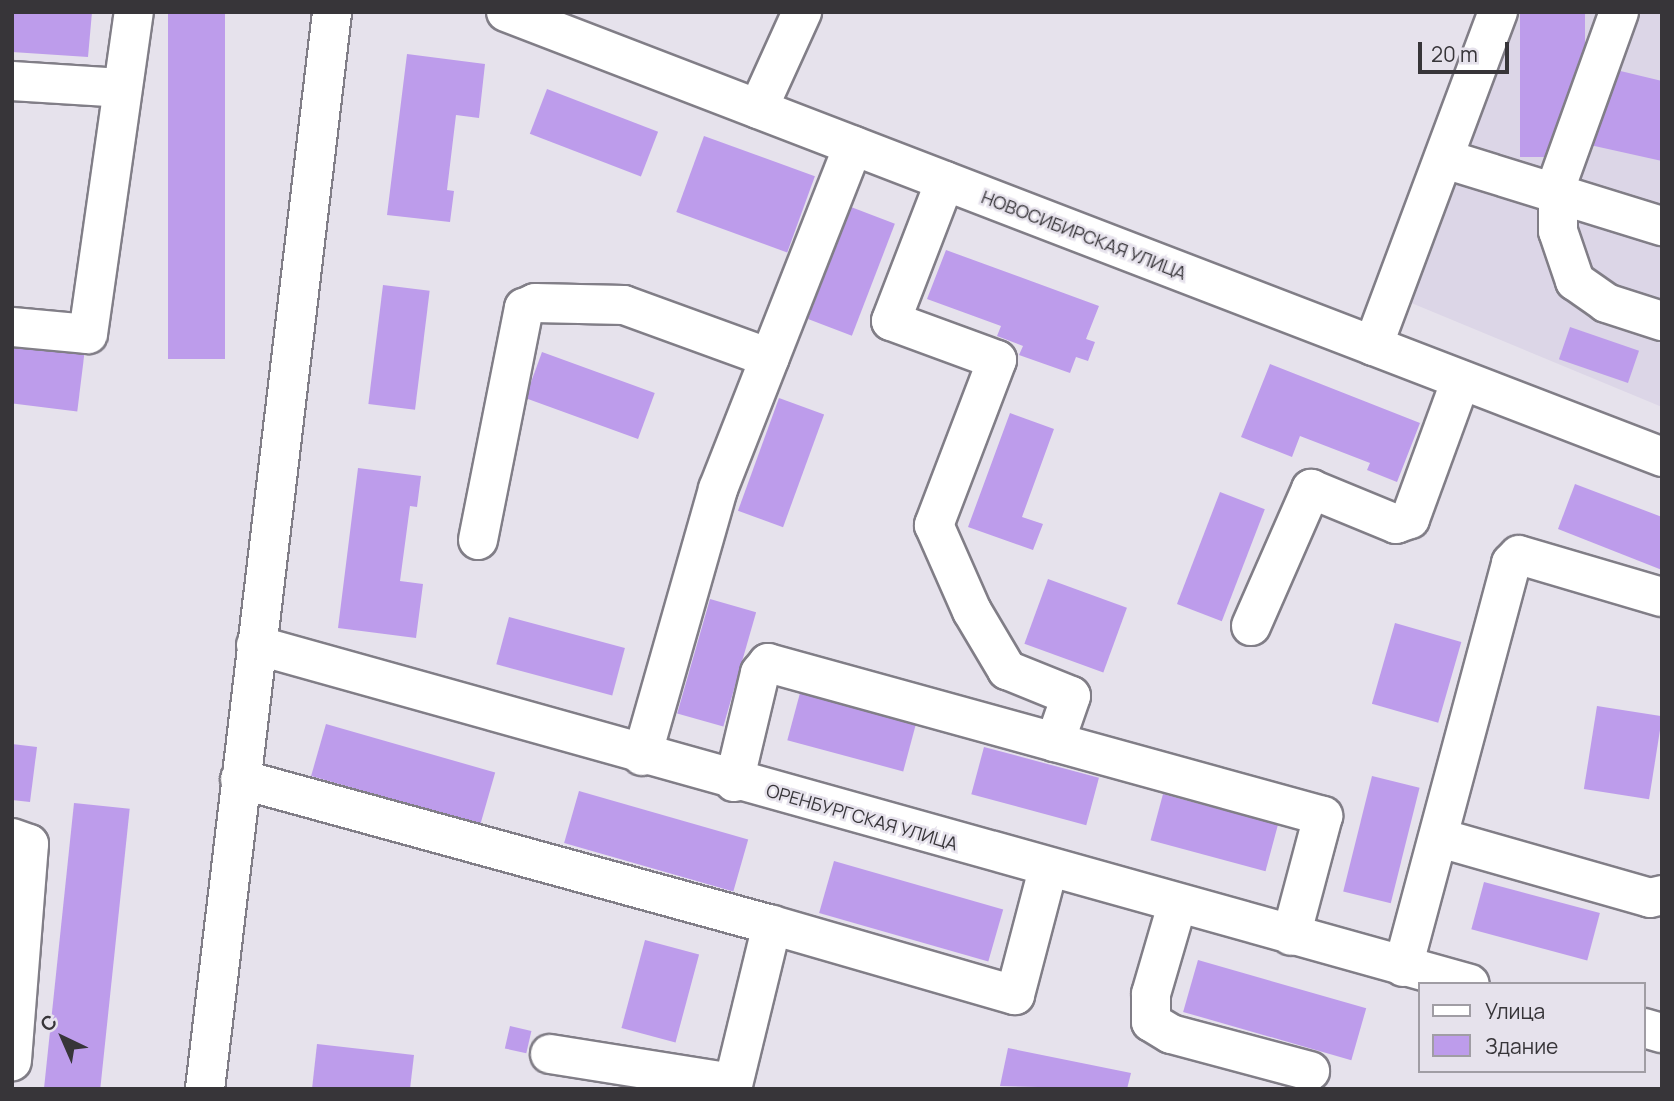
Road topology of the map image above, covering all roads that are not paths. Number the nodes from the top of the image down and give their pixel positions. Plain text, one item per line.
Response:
1 (134, 12) edge
2 (332, 12) edge
3 (506, 12) edge
4 (803, 12) edge
5 (1498, 12) edge
6 (1619, 12) edge
7 (12, 81) edge
8 (122, 88) junction
9 (758, 109) junction
10 (853, 146) junction
11 (1445, 159) junction
12 (945, 181) junction
13 (1558, 197) junction
14 (1662, 226) edge
15 (1662, 321) edge
16 (12, 327) edge
17 (1373, 346) junction
18 (770, 358) junction
19 (1461, 380) junction
20 (1662, 457) edge
21 (478, 540) dead end
22 (1662, 597) edge
23 (1251, 626) dead end
24 (256, 645) junction
25 (1055, 742) junction
26 (642, 756) junction
27 (240, 779) junction
28 (734, 782) junction
29 (12, 838) edge
30 (1440, 838) junction
31 (1048, 869) junction
32 (1662, 895) edge
33 (1177, 905) junction
34 (772, 925) junction
35 (1291, 936) junction
36 (1403, 967) junction
37 (1462, 982) edge
38 (551, 1054) dead end
39 (12, 1061) edge
40 (1310, 1071) dead end
41 (733, 1086) edge
42 (205, 1089) edge

1 - 8 street
2 - 24 street
3 - 9 street, НОВОСИБИРСКАЯ УЛИЦА
4 - 9 street
5 - 11 street
6 - 13 street
7 - 8 street
8 - 16 street
9 - 10 street, НОВОСИБИРСКАЯ УЛИЦА
10 - 12 street, НОВОСИБИРСКАЯ УЛИЦА
10 - 18 street
11 - 13 street
11 - 17 street
12 - 17 street, НОВОСИБИРСКАЯ УЛИЦА
12 - 25 street
13 - 14 street
13 - 15 street
17 - 19 street, НОВОСИБИРСКАЯ УЛИЦА
18 - 21 street
18 - 26 street
19 - 20 street, НОВОСИБИРСКАЯ УЛИЦА
19 - 23 street
22 - 30 street
24 - 26 street, ОРЕНБУРГСКАЯ УЛИЦА
24 - 27 street
25 - 28 street
25 - 35 street
26 - 28 street, ОРЕНБУРГСКАЯ УЛИЦА
27 - 34 street
27 - 42 street
28 - 31 street, ОРЕНБУРГСКАЯ УЛИЦА
29 - 39 street
30 - 32 street
30 - 36 street
31 - 33 street, ОРЕНБУРГСКАЯ УЛИЦА
31 - 34 street
33 - 35 street, ОРЕНБУРГСКАЯ УЛИЦА
33 - 40 street
34 - 41 street
35 - 36 street, ОРЕНБУРГСКАЯ УЛИЦА
36 - 37 street, ОРЕНБУРГСКАЯ УЛИЦА
38 - 41 street

